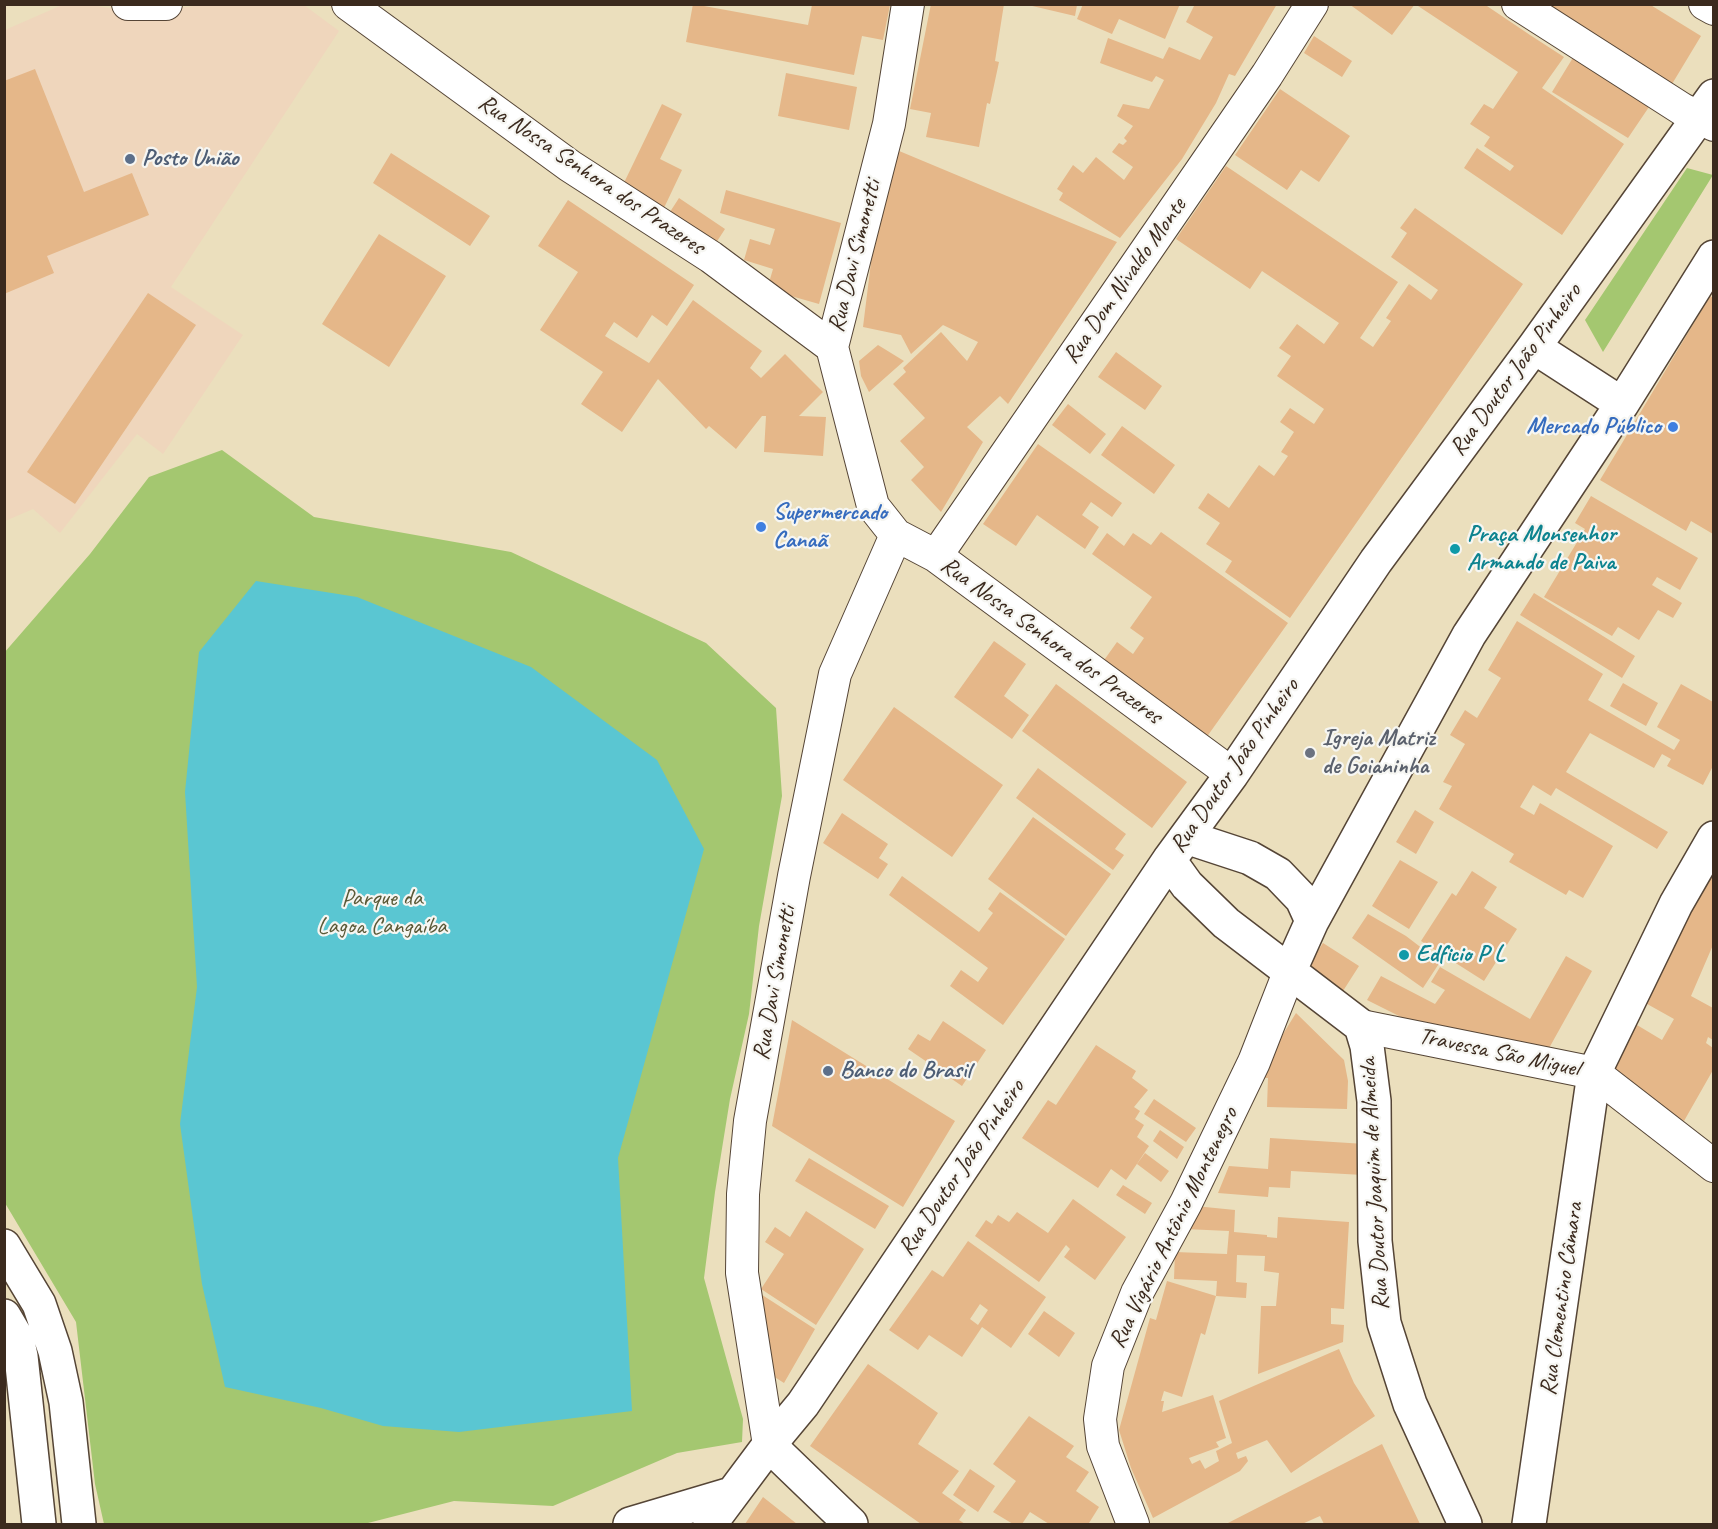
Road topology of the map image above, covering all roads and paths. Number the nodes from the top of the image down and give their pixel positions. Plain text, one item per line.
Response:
1 (128, 4) edge
2 (166, 4) edge
3 (348, 4) edge
4 (908, 4) edge
5 (1311, 4) edge
6 (1518, 4) edge
7 (1705, 4) edge
8 (1713, 9) edge
9 (1709, 113) edge
10 (1713, 257) edge
11 (832, 347) junction
12 (1534, 347) junction
13 (1622, 404) junction
14 (873, 506) joint
15 (896, 535) junction
16 (936, 555) junction
17 (1232, 774) junction
18 (1713, 838) edge
19 (1177, 849) junction
20 (1312, 921) junction
21 (1290, 970) junction
22 (1362, 1026) junction
23 (1594, 1073) junction
24 (1713, 1166) edge
25 (4, 1246) edge
26 (4, 1316) edge
27 (769, 1446) junction
28 (731, 1494) junction
29 (39, 1524) edge
30 (79, 1524) edge
31 (630, 1524) edge
32 (710, 1524) edge
33 (851, 1524) edge
34 (1133, 1524) edge
35 (1465, 1524) edge
36 (1529, 1524) edge

1 - 2 street
3 - 11 street, Rua Nossa Senhora dos Prazeres
4 - 11 street, Rua Davi Simonetti
5 - 16 street, Rua Dom Nivaldo Monte
6 - 9 street
7 - 8 street
9 - 12 street, Rua Doutor João Pinheiro
10 - 13 street
11 - 14 street, Rua Davi Simonetti
12 - 13 street
12 - 17 street, Rua Doutor João Pinheiro
13 - 20 street
14 - 15 street, Rua Nossa Senhora dos Prazeres
15 - 16 street, Rua Nossa Senhora dos Prazeres
15 - 27 street, Rua Davi Simonetti
16 - 17 street, Rua Nossa Senhora dos Prazeres
17 - 19 street, Rua Doutor João Pinheiro
18 - 23 street, Rua Clementino Câmara
19 - 20 street
19 - 21 street, Rua Doutor Joaquim de Almeida
19 - 27 street, Rua Doutor João Pinheiro
20 - 21 street
21 - 22 street, Rua Doutor Joaquim de Almeida
21 - 34 street, Rua Vigário Antônio Montenegro
22 - 23 street, Travessa São Miguel
22 - 35 street, Rua Doutor Joaquim de Almeida
23 - 24 street, Travessa São Miguel
23 - 36 street, Rua Clementino Câmara
25 - 30 street
26 - 29 street
27 - 28 street, Rua Doutor João Pinheiro
27 - 33 street
28 - 31 street
28 - 32 street, Rua Doutor João Pinheiro

